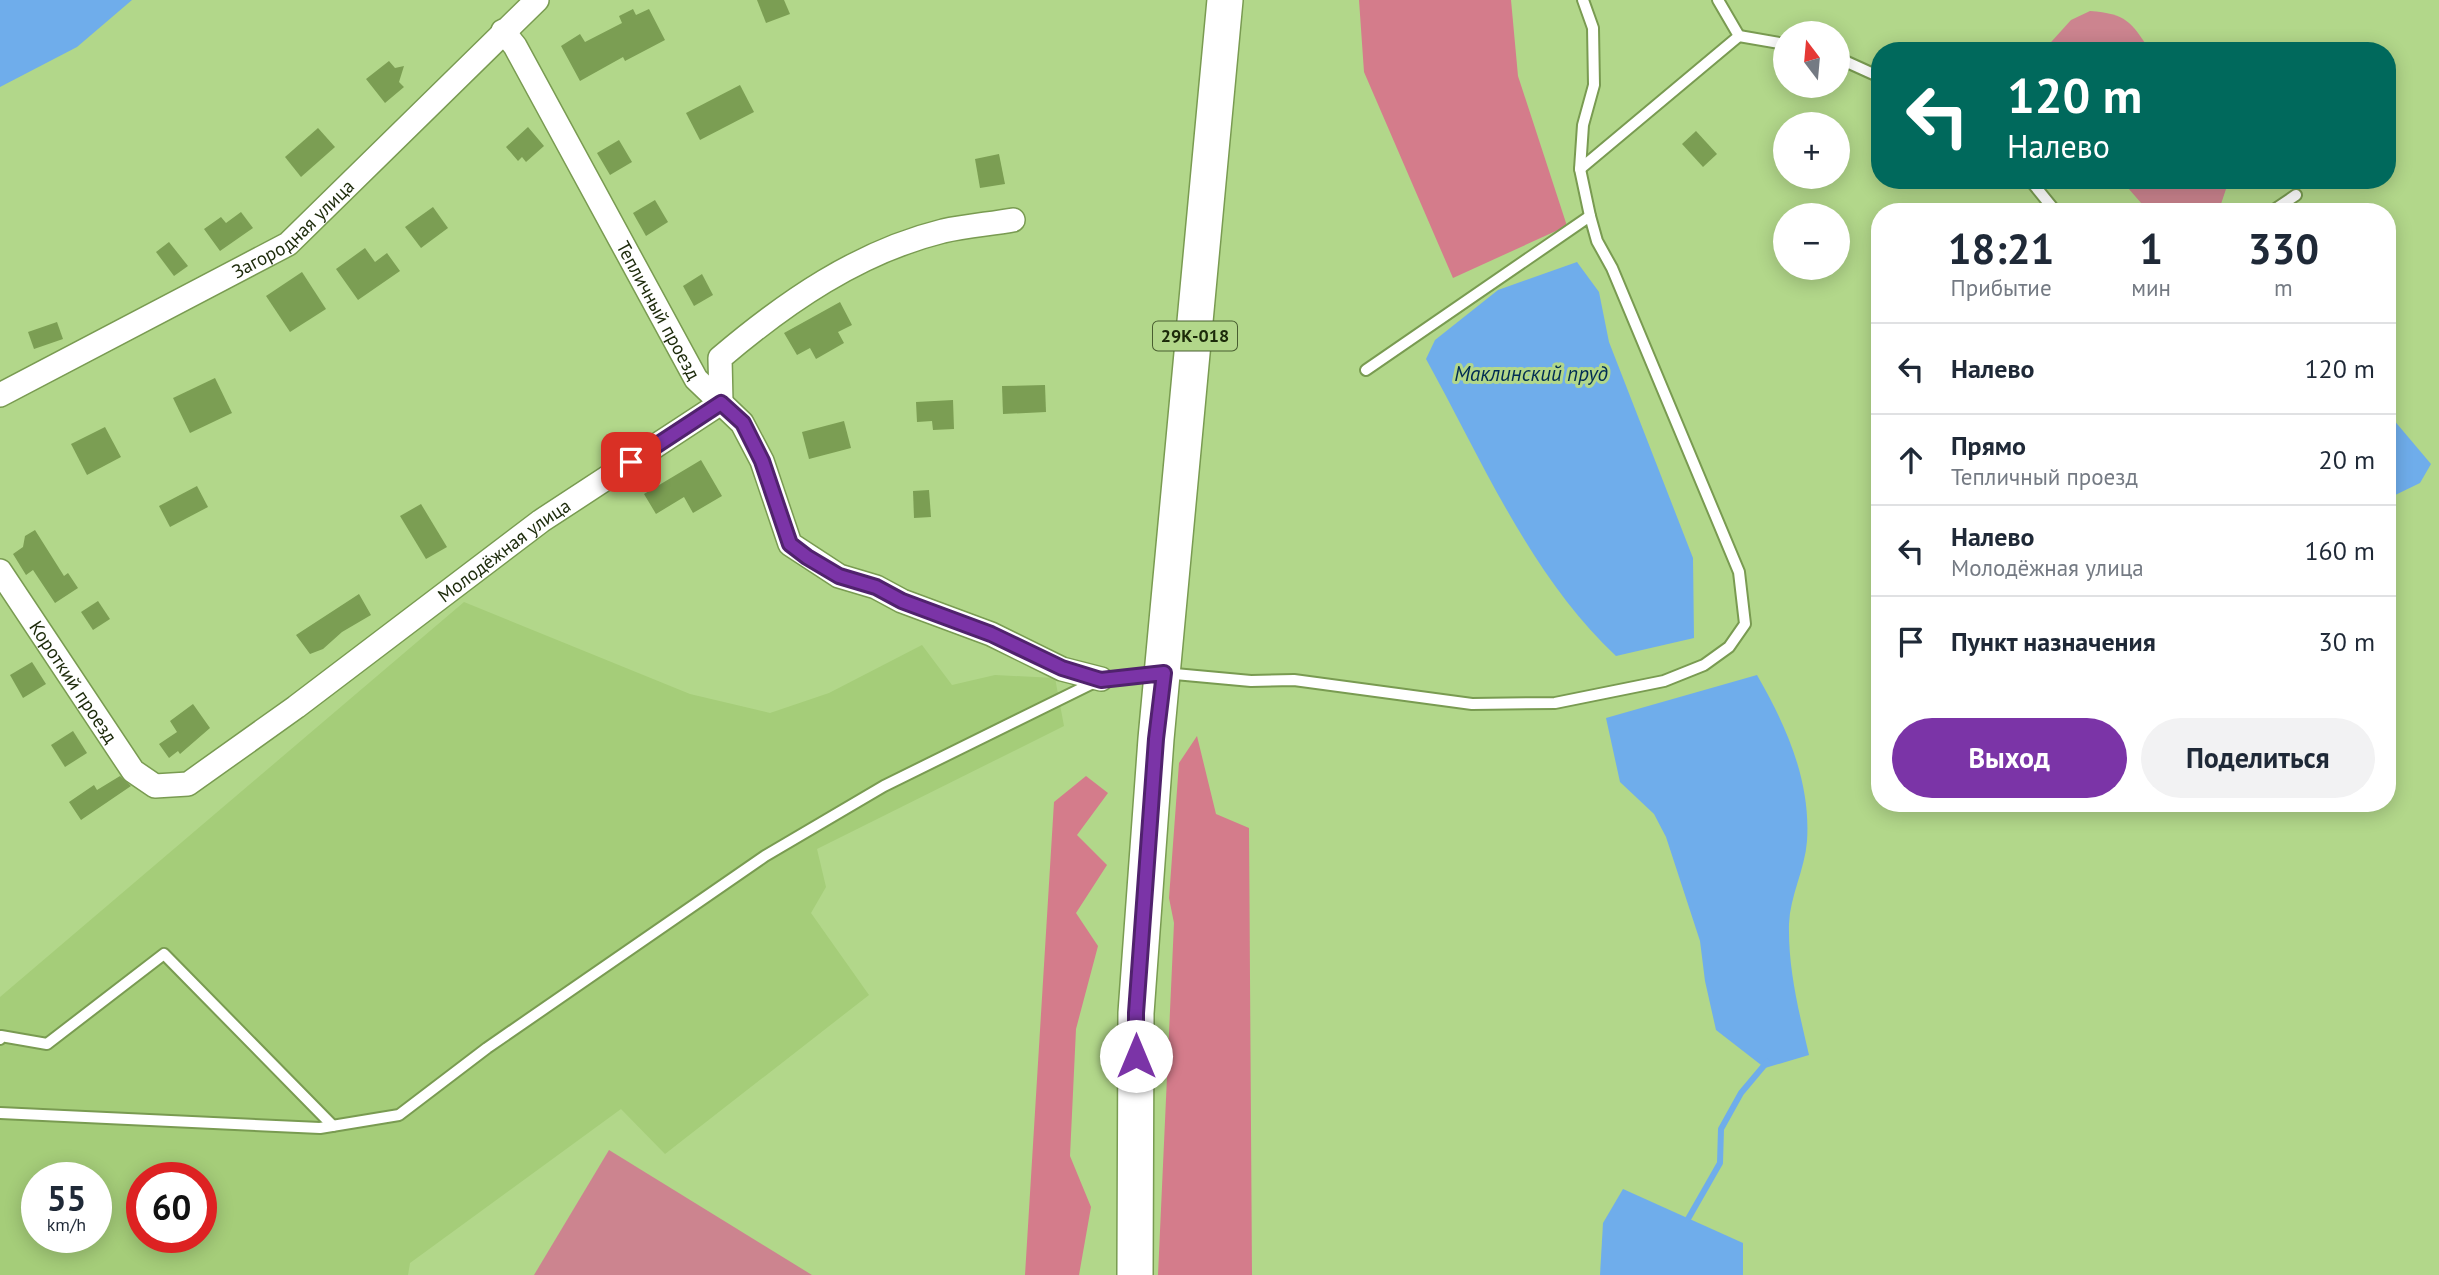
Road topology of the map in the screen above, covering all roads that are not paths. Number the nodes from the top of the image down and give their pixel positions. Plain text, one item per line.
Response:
1 (537, 0) edge
2 (1225, 0) edge
3 (1583, 0) edge
4 (1718, 0) edge
5 (503, 31) junction
6 (1739, 36) junction
7 (1773, 42) edge
8 (1850, 63) edge
9 (1871, 73) edge
10 (1580, 169) junction
11 (2037, 189) edge
12 (2296, 195) dead end
13 (2049, 203) edge
14 (2284, 203) edge
15 (1590, 216) junction
16 (1013, 220) dead end
17 (1366, 370) dead end
18 (0, 395) edge
19 (721, 403) junction
20 (0, 571) edge
21 (1164, 673) junction
22 (1101, 680) junction
23 (155, 786) joint
24 (0, 1039) edge
25 (0, 1113) edge
26 (333, 1126) junction
27 (1135, 1275) edge

1 - 5 street, Загородная улица
2 - 21 main road, 29К-018
3 - 10 lane
4 - 6 lane
5 - 18 street, Загородная улица
5 - 19 street, Тепличный проезд
6 - 7 lane
6 - 10 lane
8 - 9 lane
10 - 15 lane
11 - 13 lane
12 - 14 lane
15 - 17 lane
15 - 21 lane
16 - 19 street
19 - 22 street, Тепличный проезд
19 - 23 street, Молодёжная улица
20 - 23 street, Короткий проезд
21 - 22 lane
21 - 27 main road, 29К-018
22 - 26 lane
24 - 26 lane
25 - 26 lane

